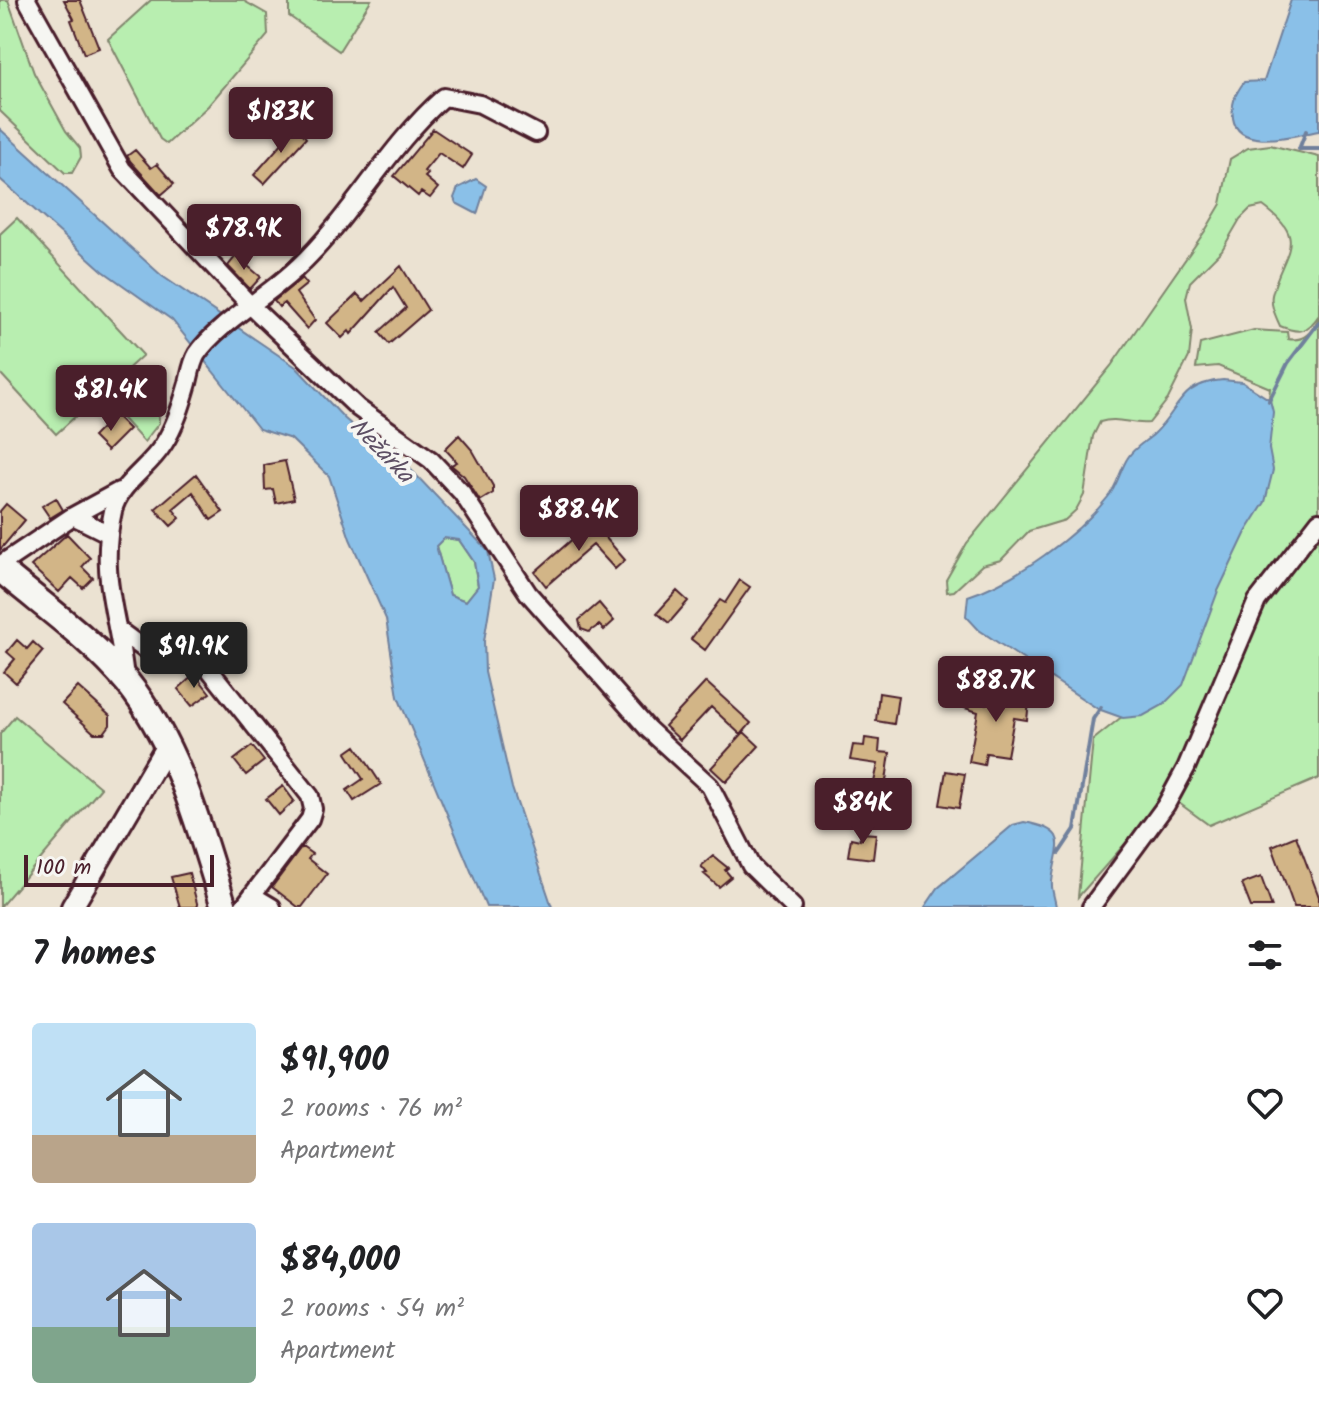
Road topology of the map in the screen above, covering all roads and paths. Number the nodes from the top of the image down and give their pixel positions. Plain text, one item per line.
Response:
1 (27, 0) edge
2 (536, 133) dead end
3 (244, 310) junction
4 (119, 491) junction
5 (73, 516) junction
6 (1319, 521) edge
7 (109, 534) junction
8 (0, 567) edge
9 (121, 632) junction
10 (125, 680) junction
11 (166, 747) junction
12 (247, 901) edge
13 (72, 907) edge
14 (224, 907) edge
15 (272, 907) edge
16 (793, 907) edge
17 (1091, 907) edge

1 - 3 street
2 - 3 street
3 - 4 street
3 - 16 street
4 - 5 street
4 - 7 street
5 - 7 street
5 - 8 street
6 - 17 street
7 - 9 street
8 - 10 main road
9 - 10 street
9 - 12 street
10 - 11 main road
11 - 13 street
11 - 14 main road
12 - 15 street

